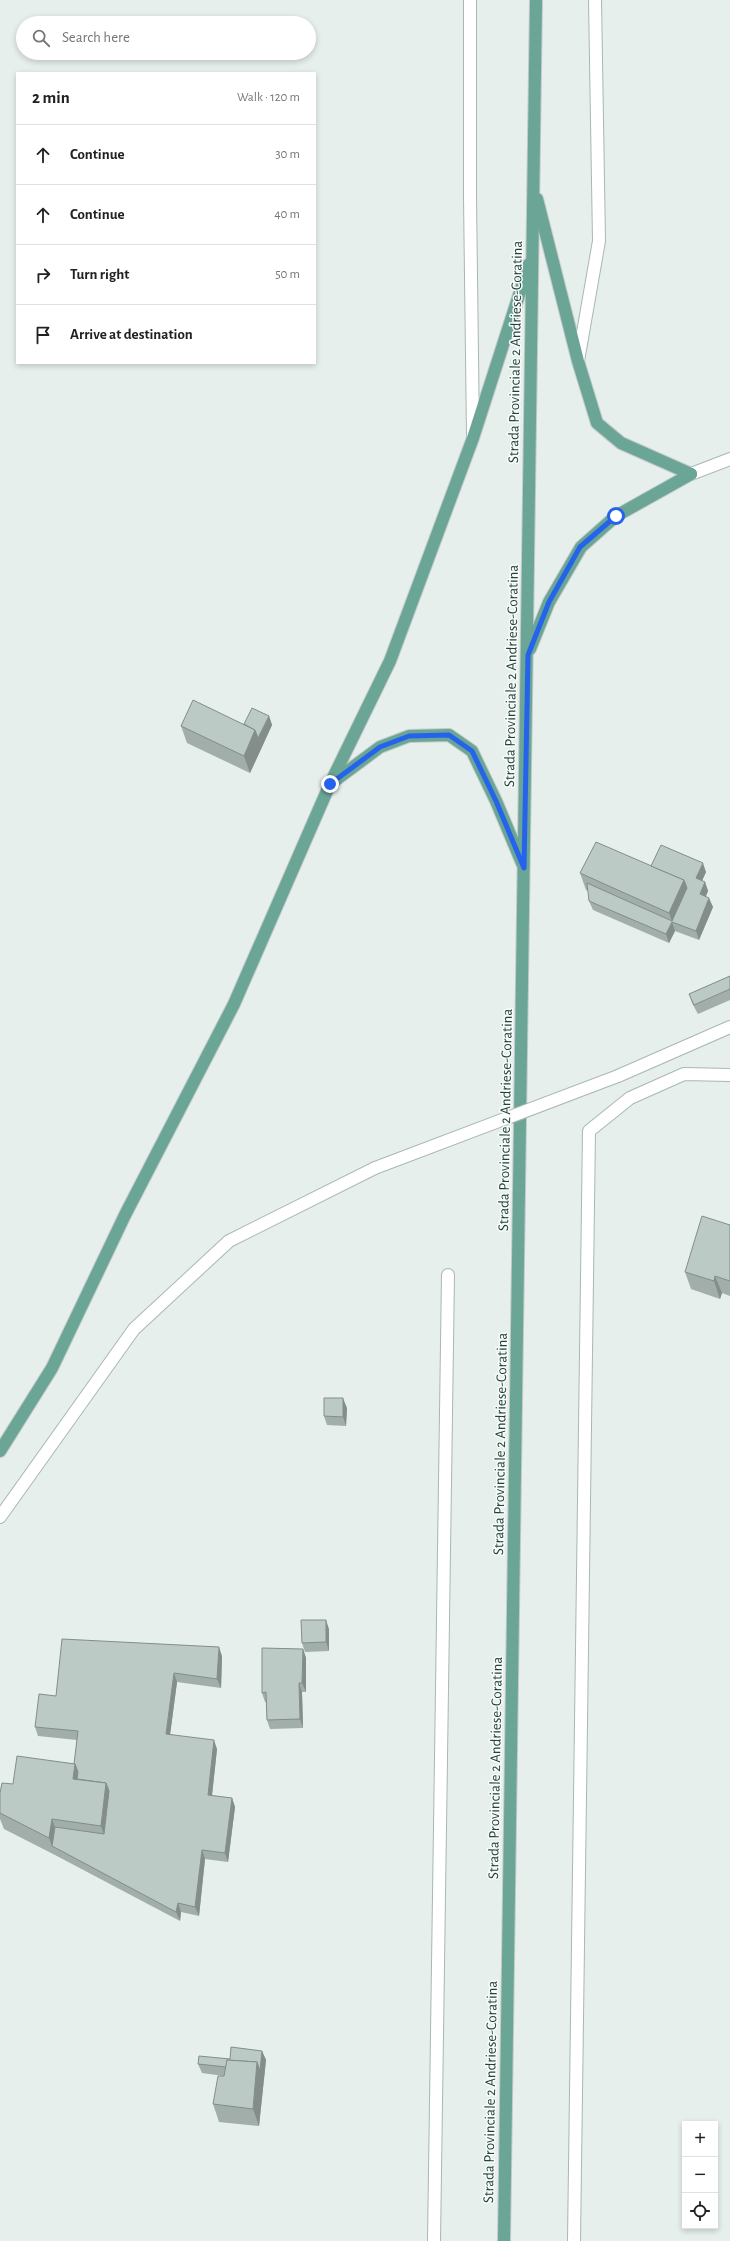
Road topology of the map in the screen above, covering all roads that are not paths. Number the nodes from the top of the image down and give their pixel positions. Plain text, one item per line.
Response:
1 (470, 0) edge
2 (536, 0) edge
3 (595, 0) edge
4 (533, 182) junction
5 (533, 252) junction
6 (578, 361) junction
7 (473, 438) junction
8 (730, 459) edge
9 (691, 474) junction
10 (528, 655) junction
11 (330, 784) junction
12 (524, 868) junction
13 (730, 1027) edge
14 (730, 1075) edge
15 (448, 1275) dead end
16 (0, 1451) edge
17 (0, 1517) edge
18 (434, 2241) edge
19 (504, 2241) edge
20 (574, 2241) edge

1 - 7 street
2 - 4 main road, Strada Provinciale 2 Andriese-Coratina
3 - 6 street
4 - 5 main road, Strada Provinciale 2 Andriese-Coratina
4 - 6 main road
5 - 7 main road
5 - 10 main road, Strada Provinciale 2 Andriese-Coratina
6 - 9 main road
7 - 11 main road
8 - 9 street
9 - 10 main road
10 - 12 main road, Strada Provinciale 2 Andriese-Coratina
11 - 12 main road
11 - 16 main road
12 - 19 main road, Strada Provinciale 2 Andriese-Coratina
13 - 17 street, bridge
14 - 20 street
15 - 18 street

